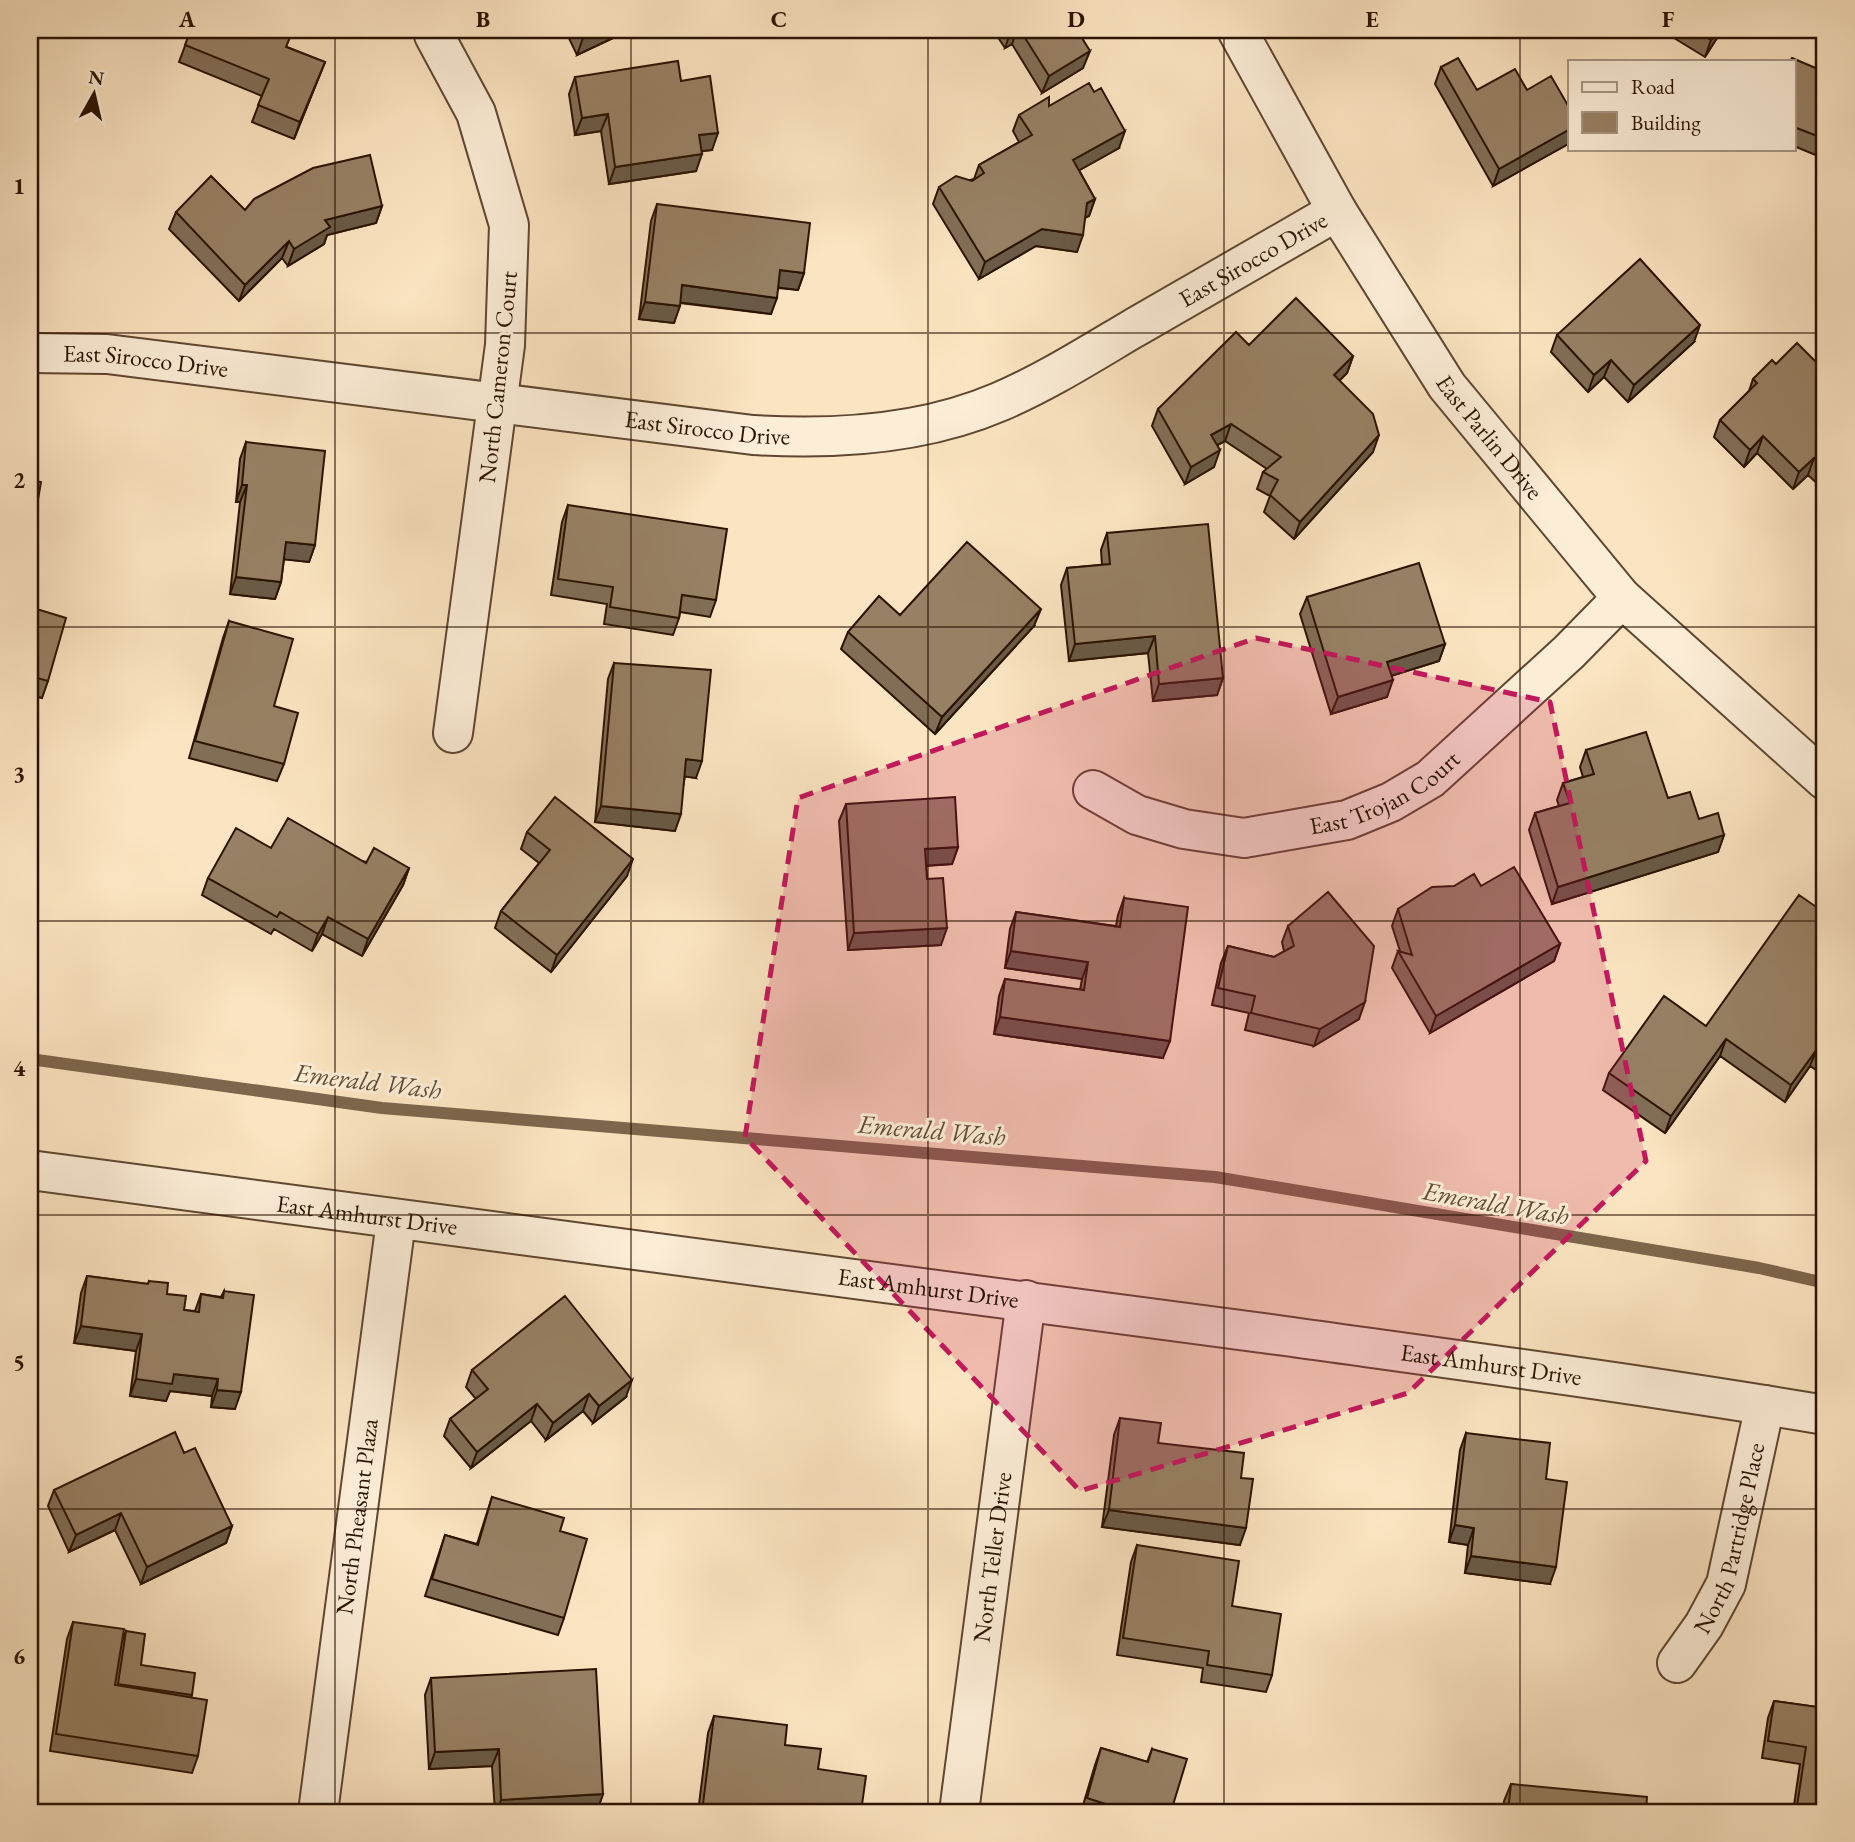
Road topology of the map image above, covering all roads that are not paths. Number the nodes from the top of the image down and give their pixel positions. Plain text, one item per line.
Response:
1 (1237, 30) edge
2 (435, 34) dead end
3 (1337, 211) junction
4 (30, 353) edge
5 (499, 403) junction
6 (1622, 598) junction
7 (453, 733) dead end
8 (1825, 780) edge
9 (1093, 790) dead end
10 (30, 1170) edge
11 (396, 1221) junction
12 (1026, 1300) junction
13 (1765, 1405) junction
14 (1825, 1415) edge
15 (1677, 1663) dead end
16 (318, 1812) edge
17 (959, 1812) edge

1 - 3 street, East Parlin Drive
2 - 5 street, North Cameron Court
3 - 5 street, East Sirocco Drive
3 - 6 street, East Parlin Drive
4 - 5 street, East Sirocco Drive
5 - 7 street, North Cameron Court
6 - 8 street, East Parlin Drive
6 - 9 street, East Trojan Court
10 - 11 street, East Amhurst Drive
11 - 12 street, East Amhurst Drive
11 - 16 street, North Pheasant Plaza
12 - 13 street, East Amhurst Drive
12 - 17 street, North Teller Drive
13 - 14 street, East Amhurst Drive
13 - 15 street, North Partridge Place

